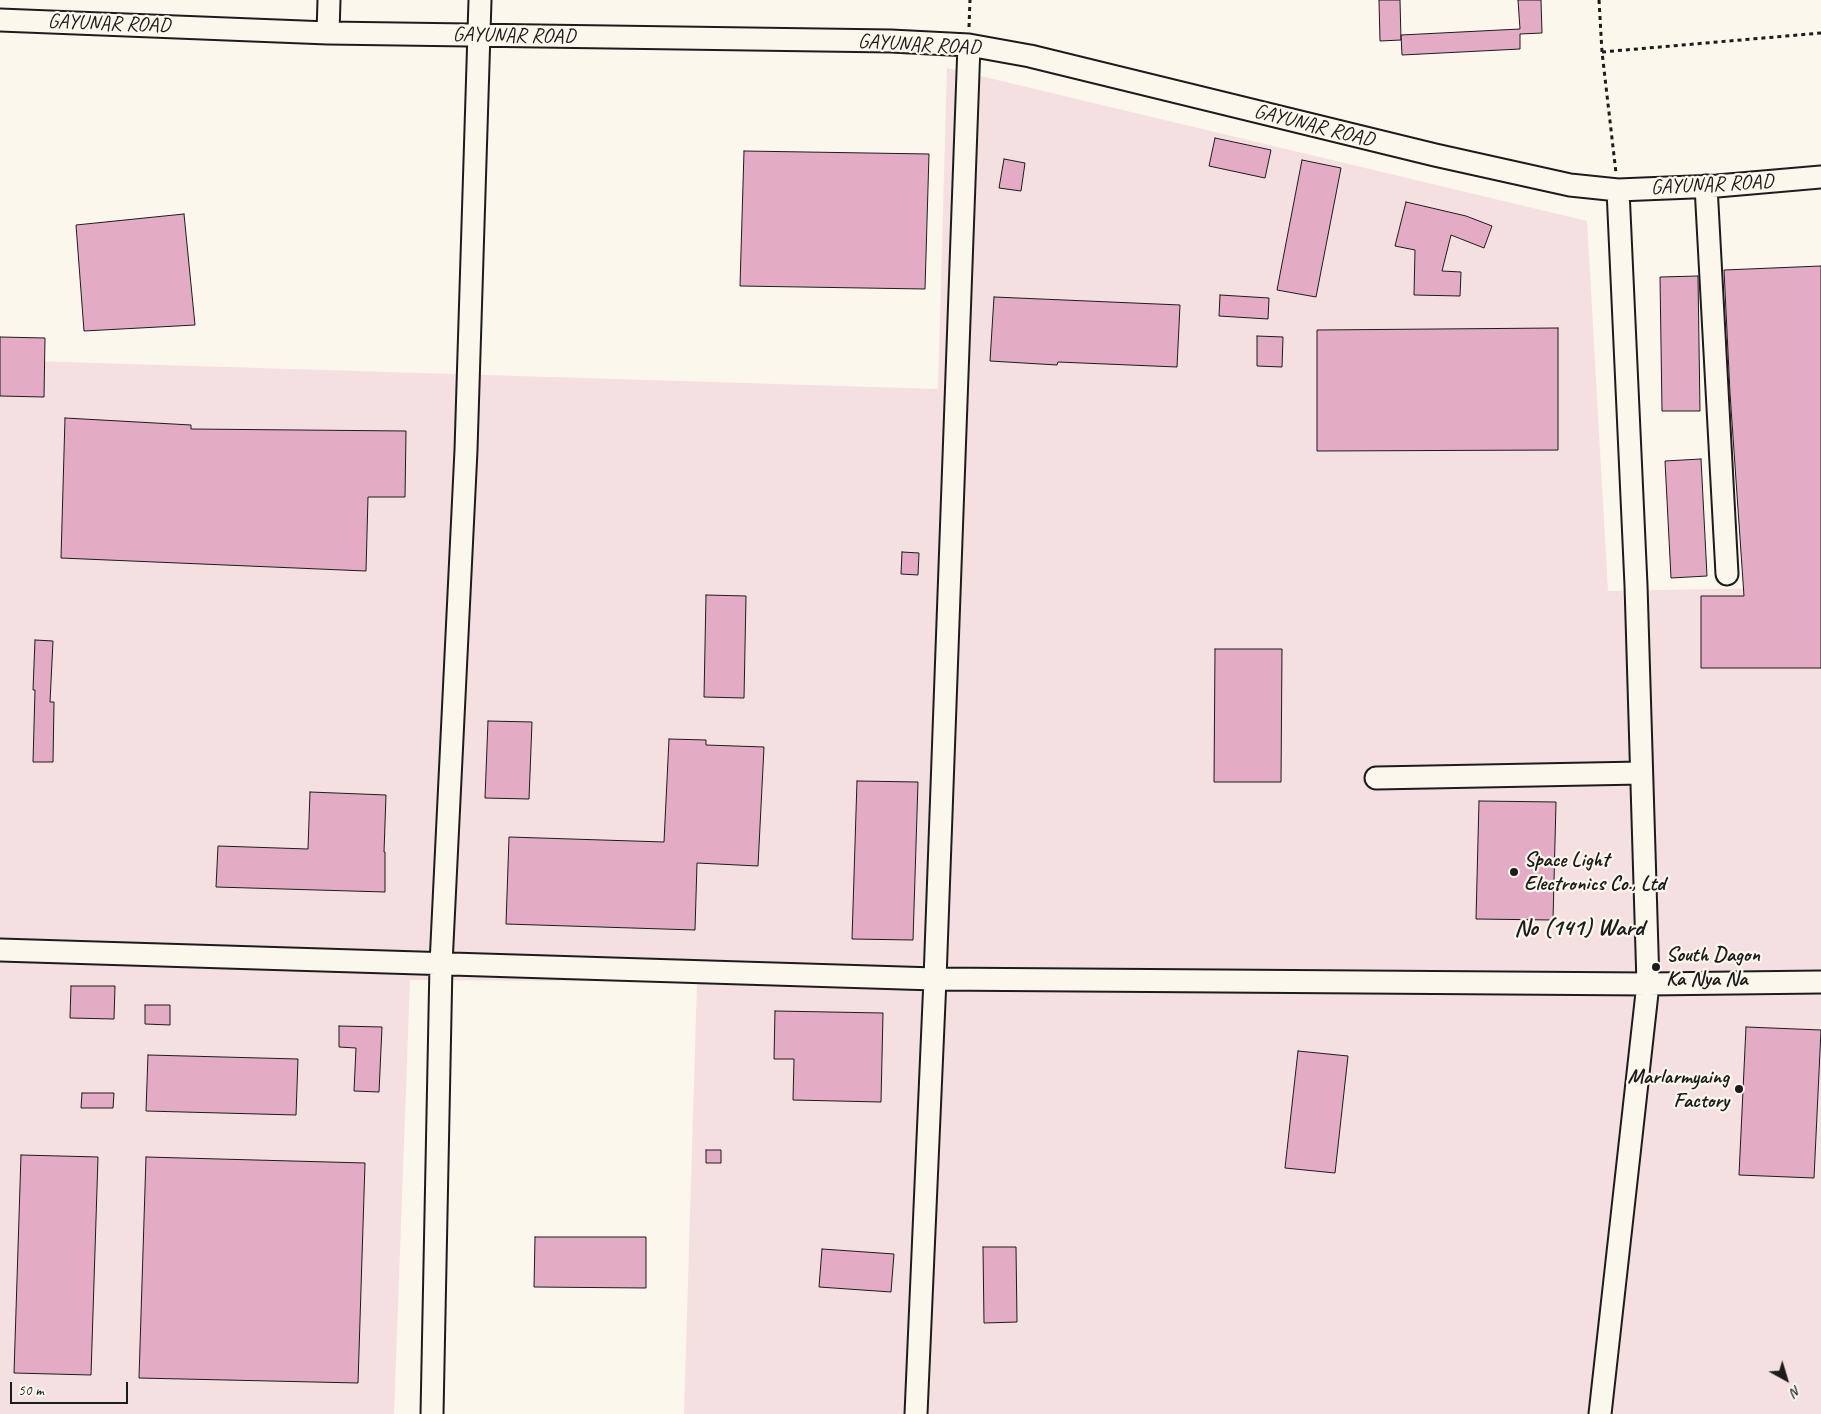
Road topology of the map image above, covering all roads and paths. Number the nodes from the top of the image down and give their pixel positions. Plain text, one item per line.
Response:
1 (329, 0) edge
2 (480, 0) edge
3 (970, 0) edge
4 (1599, 0) edge
5 (0, 20) edge
6 (328, 33) junction
7 (1821, 33) edge
8 (478, 36) junction
9 (969, 45) junction
10 (1602, 52) junction
11 (1821, 178) edge
12 (1706, 186) junction
13 (1618, 190) junction
14 (1727, 574) dead end
15 (1642, 774) junction
16 (1376, 778) dead end
17 (0, 950) edge
18 (441, 964) junction
19 (935, 979) junction
20 (1821, 982) edge
21 (1648, 984) junction
22 (432, 1414) edge
23 (916, 1414) edge
24 (1600, 1414) edge

1 - 6 street
2 - 8 street
3 - 9 path
4 - 10 path
5 - 6 street, GAYUNAR ROAD
6 - 8 street, GAYUNAR ROAD
7 - 10 path
8 - 9 street, GAYUNAR ROAD
8 - 18 street
9 - 13 street, GAYUNAR ROAD
9 - 19 street
10 - 13 path
11 - 12 street, GAYUNAR ROAD
12 - 13 street, GAYUNAR ROAD
12 - 14 street
13 - 15 street
15 - 16 street
15 - 21 street
17 - 18 street
18 - 19 street
18 - 22 street
19 - 21 street
19 - 23 street
20 - 21 street
21 - 24 street

